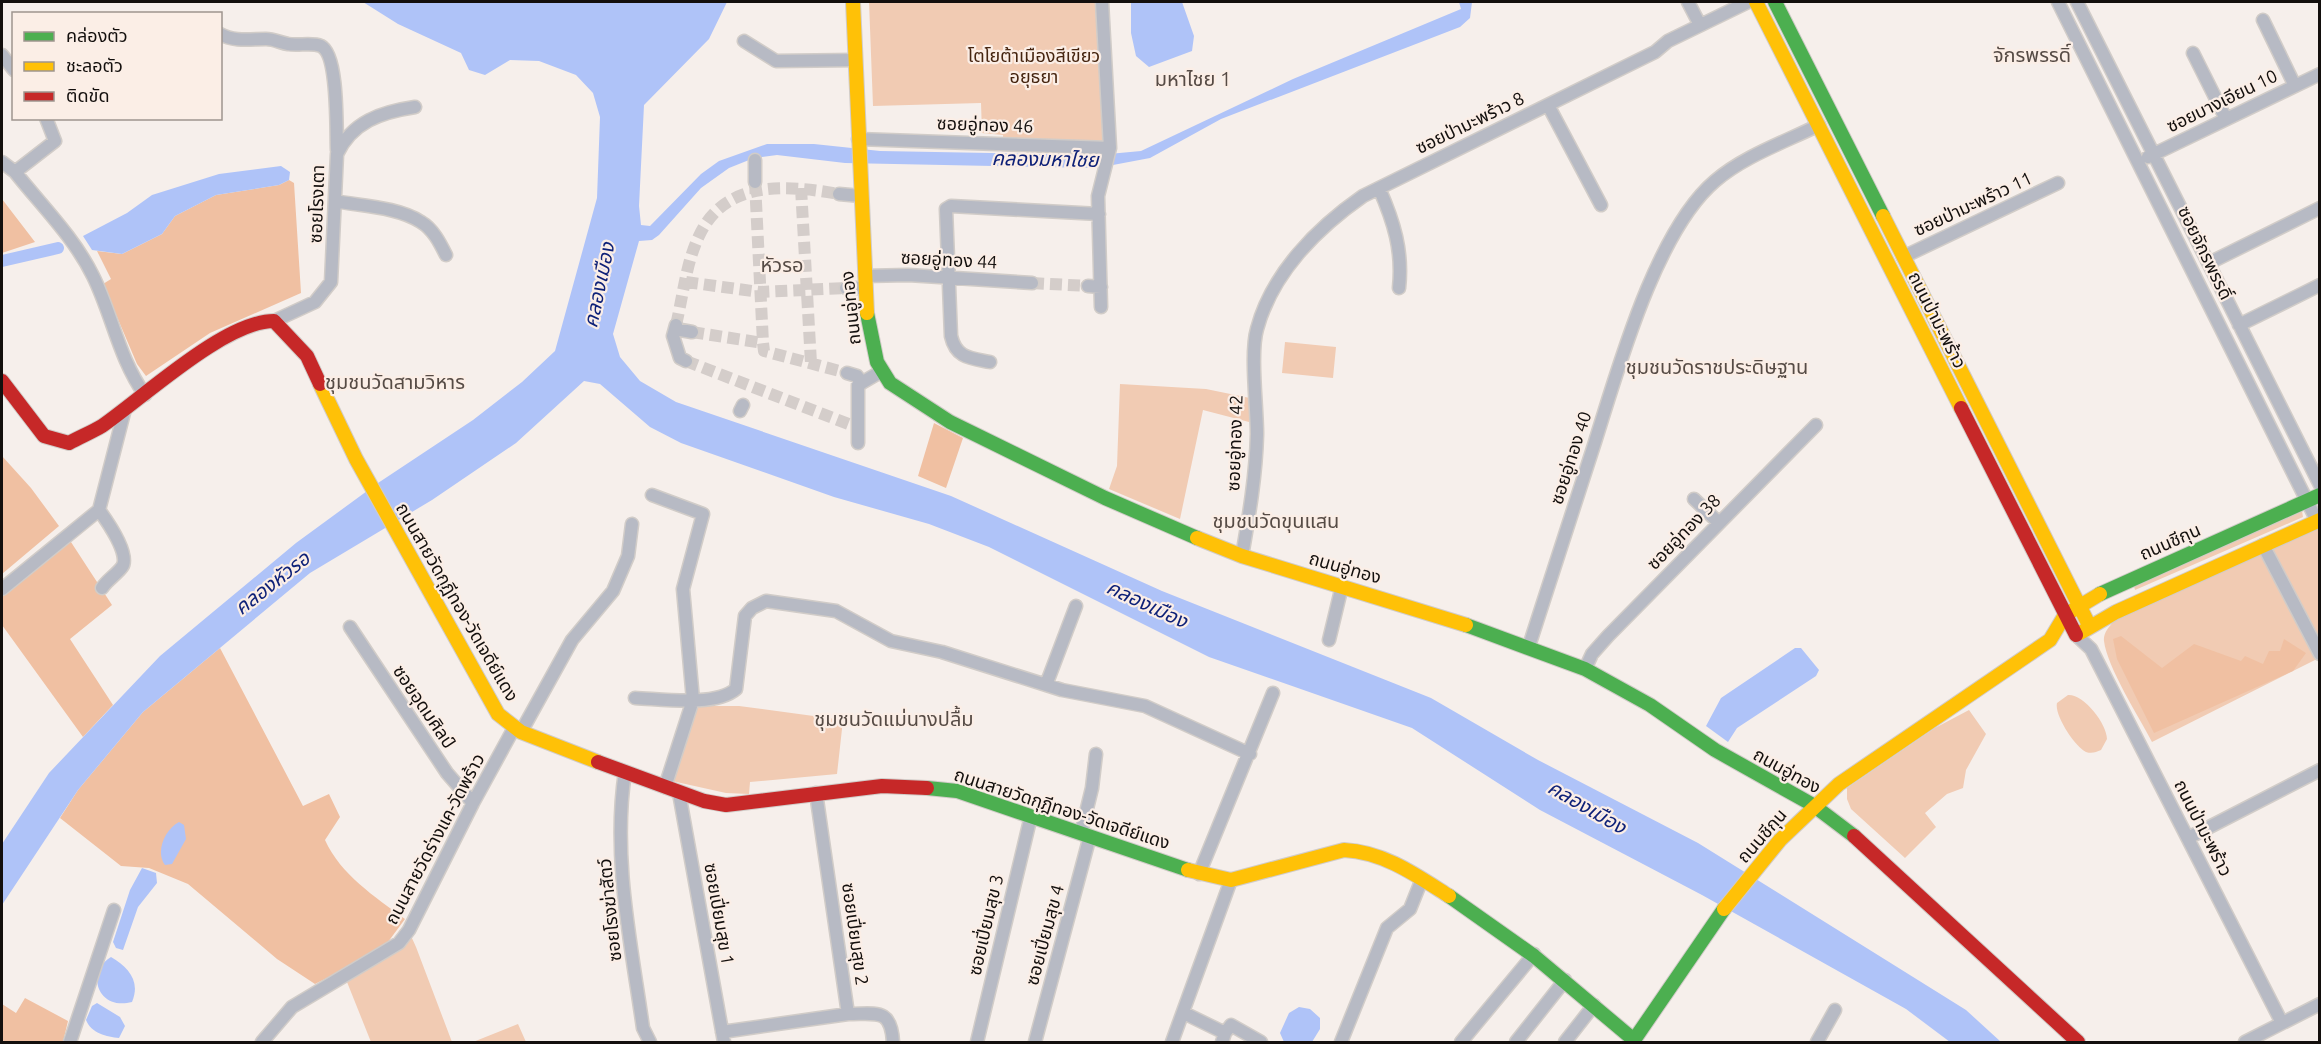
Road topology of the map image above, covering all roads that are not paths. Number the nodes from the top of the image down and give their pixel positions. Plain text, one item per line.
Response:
1 (853, 2) edge
2 (1102, 2) edge
3 (1688, 2) edge
4 (1748, 2) edge
5 (1756, 2) edge
6 (1775, 2) edge
7 (2058, 2) edge
8 (2077, 2) edge
9 (2263, 20) dead end
10 (1700, 25) junction
11 (222, 35) edge
12 (744, 41) dead end
13 (2193, 53) dead end
14 (2, 55) edge
15 (855, 60) junction
16 (12, 68) edge
17 (2319, 74) edge
18 (2295, 86) junction
19 (1548, 105) junction
20 (415, 107) dead end
21 (2226, 119) junction
22 (47, 120) edge
23 (1819, 125) junction
24 (858, 143) junction
25 (1110, 151) junction
26 (337, 154) junction
27 (2154, 154) junction
28 (755, 160) dead end
29 (2139, 161) junction
30 (2, 162) edge
31 (15, 172) junction
32 (755, 182) tunnel mouth
33 (2058, 183) dead end
34 (1379, 188) junction
35 (839, 194) tunnel mouth
36 (861, 196) junction
37 (334, 201) junction
38 (1601, 205) dead end
39 (2319, 208) edge
40 (1099, 214) junction
41 (446, 255) dead end
42 (1903, 257) junction
43 (2209, 263) junction
44 (948, 278) junction
45 (865, 282) junction
46 (1032, 283) tunnel mouth
47 (2319, 285) edge
48 (1088, 286) tunnel mouth
49 (1101, 287) junction
50 (846, 288) tunnel mouth
51 (1399, 288) dead end
52 (1101, 308) dead end
53 (274, 321) junction
54 (2240, 325) junction
55 (1256, 331) joint
56 (692, 332) tunnel mouth
57 (2256, 358) junction
58 (686, 362) tunnel mouth
59 (990, 362) dead end
60 (2240, 366) junction
61 (882, 371) junction
62 (847, 373) tunnel mouth
63 (2, 381) edge
64 (862, 382) junction
65 (145, 395) junction
66 (125, 409) junction
67 (1816, 425) dead end
68 (858, 443) dead end
69 (2319, 485) edge
70 (652, 495) dead end
71 (2314, 498) edge
72 (1694, 499) dead end
73 (99, 510) junction
74 (2318, 520) edge
75 (1718, 522) junction
76 (632, 524) dead end
77 (2263, 545) junction
78 (1242, 556) junction
79 (1342, 586) junction
80 (2, 588) edge
81 (102, 588) dead end
82 (1076, 606) dead end
83 (2079, 607) junction
84 (2065, 615) junction
85 (350, 627) dead end
86 (2090, 627) junction
87 (2076, 635) junction
88 (1329, 640) dead end
89 (2050, 640) junction
90 (1529, 646) junction
91 (2091, 649) junction
92 (2319, 654) edge
93 (1585, 669) junction
94 (1046, 685) junction
95 (1273, 693) dead end
96 (635, 698) dead end
97 (693, 700) junction
98 (518, 730) junction
99 (1096, 754) dead end
100 (1250, 754) junction
101 (2319, 770) edge
102 (626, 772) junction
103 (665, 787) junction
104 (679, 793) junction
105 (816, 793) junction
106 (473, 802) junction
107 (1813, 805) junction
108 (1031, 816) junction
109 (1086, 835) junction
110 (2188, 838) junction
111 (1199, 874) junction
112 (1231, 879) junction
113 (1422, 879) junction
114 (114, 910) dead end
115 (1534, 954) junction
116 (1565, 980) junction
117 (2319, 1004) edge
118 (1594, 1005) junction
119 (1835, 1010) dead end
120 (1184, 1013) junction
121 (848, 1014) junction
122 (2282, 1023) junction
123 (723, 1037) edge
124 (1223, 1038) edge
125 (70, 1042) edge
126 (262, 1042) edge
127 (650, 1042) edge
128 (892, 1042) edge
129 (977, 1042) edge
130 (1035, 1042) edge
131 (1172, 1042) edge
132 (1261, 1042) edge
133 (1341, 1042) edge
134 (1461, 1042) edge
135 (1516, 1042) edge
136 (1565, 1042) edge
137 (1634, 1042) edge
138 (1817, 1042) edge
139 (2078, 1042) edge
140 (2245, 1042) edge

1 - 15 main road, ถนนอู่ทอง
2 - 25 street
3 - 10 street
4 - 10 street, ซอยป่ามะพร้าว 8
5 - 23 main road, ถนนป่ามะพร้าว
6 - 42 main road, ถนนป่ามะพร้าว
7 - 29 street, ซอยจักรพรรดิ์
8 - 27 street, ซอยจักรพรรดิ์
9 - 18 street
10 - 19 street, ซอยป่ามะพร้าว 8
11 - 26 street
12 - 15 street
13 - 21 street
14 - 16 street
15 - 24 main road, ถนนอู่ทอง
17 - 18 street, ซอยบางเอียน 10
18 - 21 street, ซอยบางเอียน 10
19 - 34 street, ซอยป่ามะพร้าว 8
19 - 38 street
20 - 26 street, ซอยโรงเตา
21 - 27 street, ซอยบางเอียน 10
22 - 31 street
23 - 84 main road, ถนนป่ามะพร้าว
23 - 90 street, ซอยอู่ทอง 40
24 - 25 street, ซอยอู่ทอง 46
24 - 36 main road, ถนนอู่ทอง
25 - 40 street
26 - 37 street, ซอยโรงเตา
27 - 29 street, ซอยบางเอียน 10
27 - 43 street, ซอยจักรพรรดิ์
28 - 32 street
29 - 60 street, ซอยจักรพรรดิ์
30 - 31 street
31 - 65 street
33 - 42 street, ซอยป่ามะพร้าว 11
34 - 51 street
34 - 55 street, ซอยป่ามะพร้าว 8
35 - 36 street
36 - 45 main road, ถนนอู่ทอง
37 - 41 street
37 - 53 street, ซอยโรงเตา
39 - 43 street
40 - 44 street
40 - 49 street
42 - 83 main road, ถนนป่ามะพร้าว
43 - 54 street, ซอยจักรพรรดิ์
44 - 45 street, ซอยอู่ทอง 44
44 - 46 street, ซอยอู่ทอง 44
44 - 59 street
45 - 50 street, ซอยอู่ทอง 44
45 - 61 main road, ถนนอู่ทอง
47 - 54 street
48 - 49 street
49 - 52 street
53 - 65 main road
53 - 98 main road, ถนนสายวัดกุฎีทอง-วัดเจดีย์แดง
54 - 57 street, ซอยจักรพรรดิ์
55 - 78 street, ซอยอู่ทอง 42
56 - 58 street
57 - 60 street
57 - 69 street, ซอยจักรพรรดิ์
60 - 71 street, ซอยจักรพรรดิ์
61 - 64 street
61 - 78 main road, ถนนอู่ทอง
62 - 64 street
63 - 66 main road
64 - 68 street
65 - 66 main road
66 - 73 street
67 - 75 street, ซอยอู่ทอง 38
70 - 97 street
71 - 74 street, ซอยจักรพรรดิ์
71 - 83 main road, ถนนชีกุน
72 - 75 street
73 - 80 street
73 - 81 street
74 - 77 main road, ถนนชีกุน
75 - 93 street, ซอยอู่ทอง 38
76 - 98 street, ถนนสายวัดร่างแค-วัดพร้าว
77 - 86 main road, ถนนชีกุน
77 - 92 street
78 - 79 main road, ถนนอู่ทอง
79 - 88 street
79 - 90 main road, ถนนอู่ทอง
82 - 94 street
83 - 84 main road, ถนนชีกุน
83 - 86 main road, ถนนป่ามะพร้าว
84 - 87 main road, ถนนป่ามะพร้าว
84 - 89 main road, ถนนชีกุน
85 - 106 street, ซอยอุดมศิลป์
86 - 87 main road, ถนนชีกุน
86 - 91 street, ถนนป่ามะพร้าว
87 - 89 main road, ถนนชีกุน
87 - 91 street, ถนนป่ามะพร้าว
89 - 107 main road, ถนนชีกุน
90 - 93 main road, ถนนอู่ทอง
91 - 110 street, ถนนป่ามะพร้าว
93 - 107 main road, ถนนอู่ทอง
94 - 97 street
94 - 100 street
95 - 100 street
96 - 97 street
97 - 103 street
98 - 102 main road, ถนนสายวัดกุฎีทอง-วัดเจดีย์แดง
98 - 106 street, ถนนสายวัดร่างแค-วัดพร้าว
99 - 109 street, ซอยเปี่ยมสุข 4
100 - 111 street
101 - 110 street
102 - 103 main road, ถนนสายวัดกุฎีทอง-วัดเจดีย์แดง
102 - 127 street, ซอยโรงฆ่าสัตว์
103 - 104 main road, ถนนสายวัดกุฎีทอง-วัดเจดีย์แดง
104 - 105 main road, ถนนสายวัดกุฎีทอง-วัดเจดีย์แดง
104 - 123 street, ซอยเปี่ยมสุข 1
105 - 108 main road, ถนนสายวัดกุฎีทอง-วัดเจดีย์แดง
105 - 121 street, ซอยเปี่ยมสุข 2
106 - 126 street, ถนนสายวัดร่างแค-วัดพร้าว
107 - 137 main road, ถนนชีกุน
107 - 139 main road, ถนนอู่ทอง
108 - 109 main road, ถนนสายวัดกุฎีทอง-วัดเจดีย์แดง
108 - 129 street, ซอยเปี่ยมสุข 3
109 - 111 main road, ถนนสายวัดกุฎีทอง-วัดเจดีย์แดง
109 - 130 street, ซอยเปี่ยมสุข 4
110 - 122 street, ถนนป่ามะพร้าว
111 - 112 main road, ถนนสายวัดกุฎีทอง-วัดเจดีย์แดง
112 - 113 main road, ถนนสายวัดกุฎีทอง-วัดเจดีย์แดง
112 - 120 street
113 - 115 main road, ถนนสายวัดกุฎีทอง-วัดเจดีย์แดง
113 - 133 street
114 - 125 street
115 - 116 main road, ถนนสายวัดกุฎีทอง-วัดเจดีย์แดง
115 - 134 street
116 - 118 main road, ถนนสายวัดกุฎีทอง-วัดเจดีย์แดง
116 - 135 street
117 - 122 street
118 - 136 street
118 - 137 main road, ถนนสายวัดกุฎีทอง-วัดเจดีย์แดง
119 - 138 street
120 - 124 street
120 - 131 street
121 - 123 street
121 - 128 street
122 - 140 street
124 - 132 street

